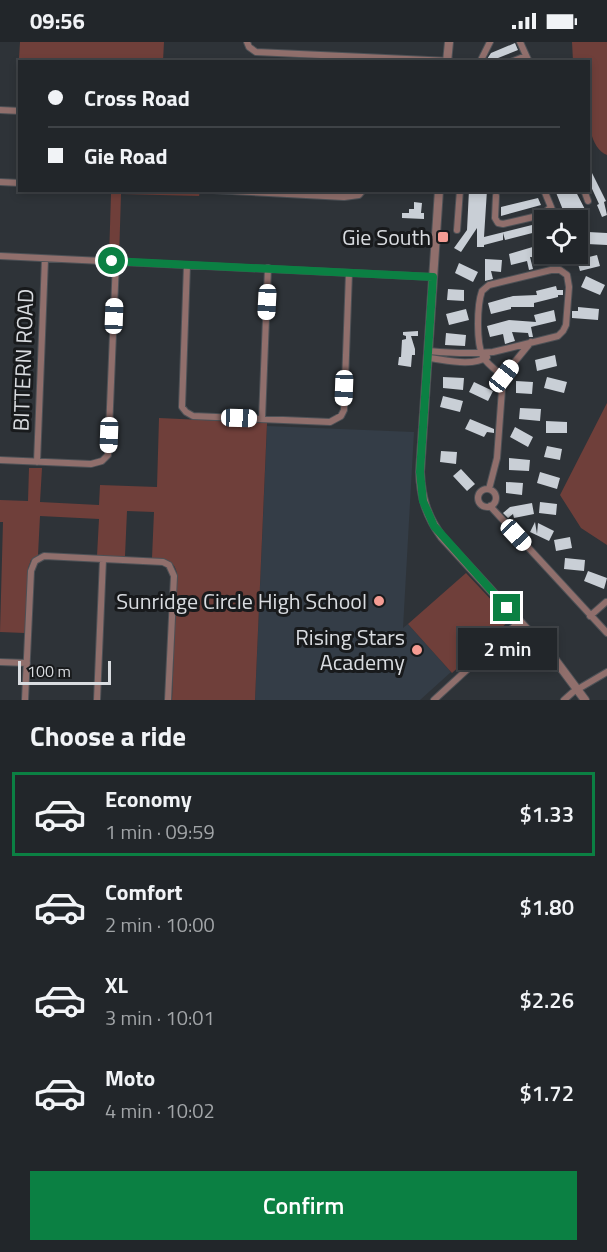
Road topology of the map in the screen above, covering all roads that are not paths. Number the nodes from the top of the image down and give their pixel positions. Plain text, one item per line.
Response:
1 (449, 42) edge
2 (490, 42) edge
3 (520, 42) edge
4 (248, 45) edge
5 (527, 59) edge
6 (427, 60) edge
7 (448, 60) edge
8 (481, 60) edge
9 (0, 110) edge
10 (18, 111) edge
11 (0, 182) edge
12 (18, 183) edge
13 (250, 192) edge
14 (361, 192) edge
15 (439, 192) edge
16 (460, 192) edge
17 (545, 192) edge
18 (585, 192) edge
19 (496, 196) dead end
20 (588, 201) dead end
21 (551, 207) junction
22 (552, 210) edge
23 (457, 230) dead end
24 (0, 256) edge
25 (45, 259) junction
26 (116, 261) junction
27 (187, 265) junction
28 (268, 268) junction
29 (349, 273) junction
30 (433, 277) junction
31 (531, 342) junction
32 (429, 355) junction
33 (483, 356) junction
34 (504, 376) junction
35 (262, 419) junction
36 (0, 460) edge
37 (37, 462) junction
38 (489, 489) junction
39 (490, 506) junction
40 (103, 559) junction
41 (606, 602) edge
42 (590, 616) junction
43 (520, 621) junction
44 (607, 633) edge
45 (0, 662) edge
46 (27, 663) junction
47 (607, 672) edge
48 (577, 690) junction
49 (26, 700) edge
50 (97, 700) edge
51 (168, 700) edge
52 (434, 700) edge
53 (564, 700) edge
54 (585, 700) edge

1 - 7 street
2 - 8 street
3 - 5 street
4 - 6 street
9 - 10 street
11 - 12 street
13 - 14 street
15 - 30 street
16 - 23 street
17 - 21 street
18 - 20 street
19 - 21 street
21 - 22 street
24 - 25 street
25 - 26 street
25 - 37 street, BITTERN ROAD
26 - 27 street
26 - 37 street
27 - 28 street
27 - 35 street
28 - 29 street
28 - 35 street
29 - 30 street
29 - 35 street
30 - 32 street
31 - 33 street
31 - 33 street
31 - 34 street
32 - 33 street
32 - 43 street
33 - 34 street
34 - 38 street
36 - 37 street
38 - 39 street
38 - 39 street
39 - 42 street
40 - 46 street
40 - 50 street
40 - 51 street
41 - 42 street
42 - 44 street
43 - 48 street
43 - 52 street
45 - 46 street
46 - 49 street
47 - 48 street
48 - 53 street
48 - 54 street

